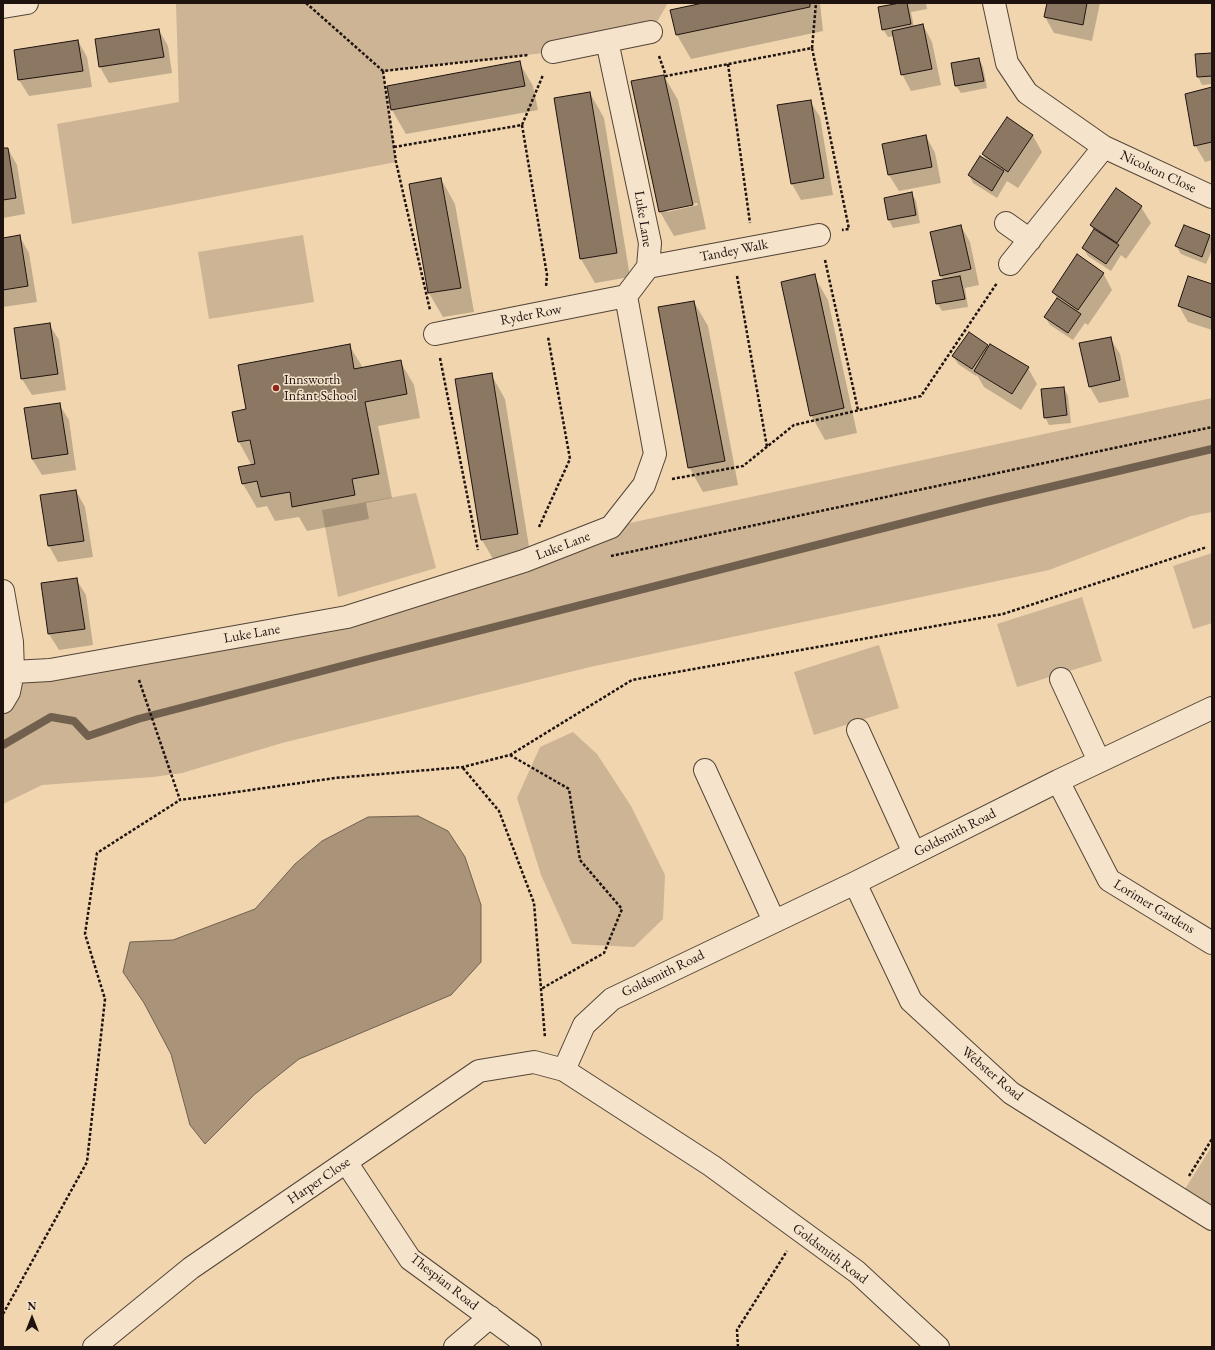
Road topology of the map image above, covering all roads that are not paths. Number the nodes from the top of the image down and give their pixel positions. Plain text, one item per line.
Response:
1 (27, 3) edge
2 (994, 3) edge
3 (3, 7) edge
4 (651, 32) road end
5 (607, 41) junction
6 (553, 52) road end
7 (1104, 147) junction
8 (1212, 197) edge
9 (1006, 223) dead end
10 (819, 235) road end
11 (1030, 240) junction
12 (1010, 264) road end
13 (648, 267) junction
14 (626, 296) junction
15 (435, 334) dead end
16 (3, 591) edge
17 (13, 672) junction
18 (1061, 679) dead end
19 (3, 702) edge
20 (1212, 708) edge
21 (858, 730) dead end
22 (1099, 761) junction
23 (705, 770) dead end
24 (1058, 781) junction
25 (914, 853) junction
26 (855, 883) junction
27 (774, 921) junction
28 (1212, 942) edge
29 (564, 1070) junction
30 (346, 1162) junction
31 (1212, 1220) edge
32 (490, 1317) junction
33 (94, 1347) edge
34 (455, 1347) edge
35 (530, 1347) edge
36 (938, 1347) edge

1 - 3 street
2 - 7 street, Nicolson Close
4 - 5 street
5 - 6 street
5 - 13 street, Luke Lane
7 - 8 street, Nicolson Close
7 - 11 street, Nicolson Close
9 - 11 street
10 - 13 street, Tandey Walk
11 - 12 street, Nicolson Close
13 - 14 street, Luke Lane
14 - 15 street, Ryder Row
14 - 17 street, Luke Lane
16 - 17 street
17 - 19 street
18 - 22 street
20 - 22 street, Goldsmith Road
21 - 25 street
22 - 24 street, Goldsmith Road
23 - 27 street
24 - 25 street, Goldsmith Road
24 - 28 street, Lorimer Gardens
25 - 26 street, Goldsmith Road
26 - 27 street, Goldsmith Road
26 - 31 street, Webster Road
27 - 29 street, Goldsmith Road
29 - 30 street, Harper Close
29 - 36 street, Goldsmith Road
30 - 32 street, Thespian Road
30 - 33 street, Harper Close
32 - 34 street
32 - 35 street, Thespian Road

